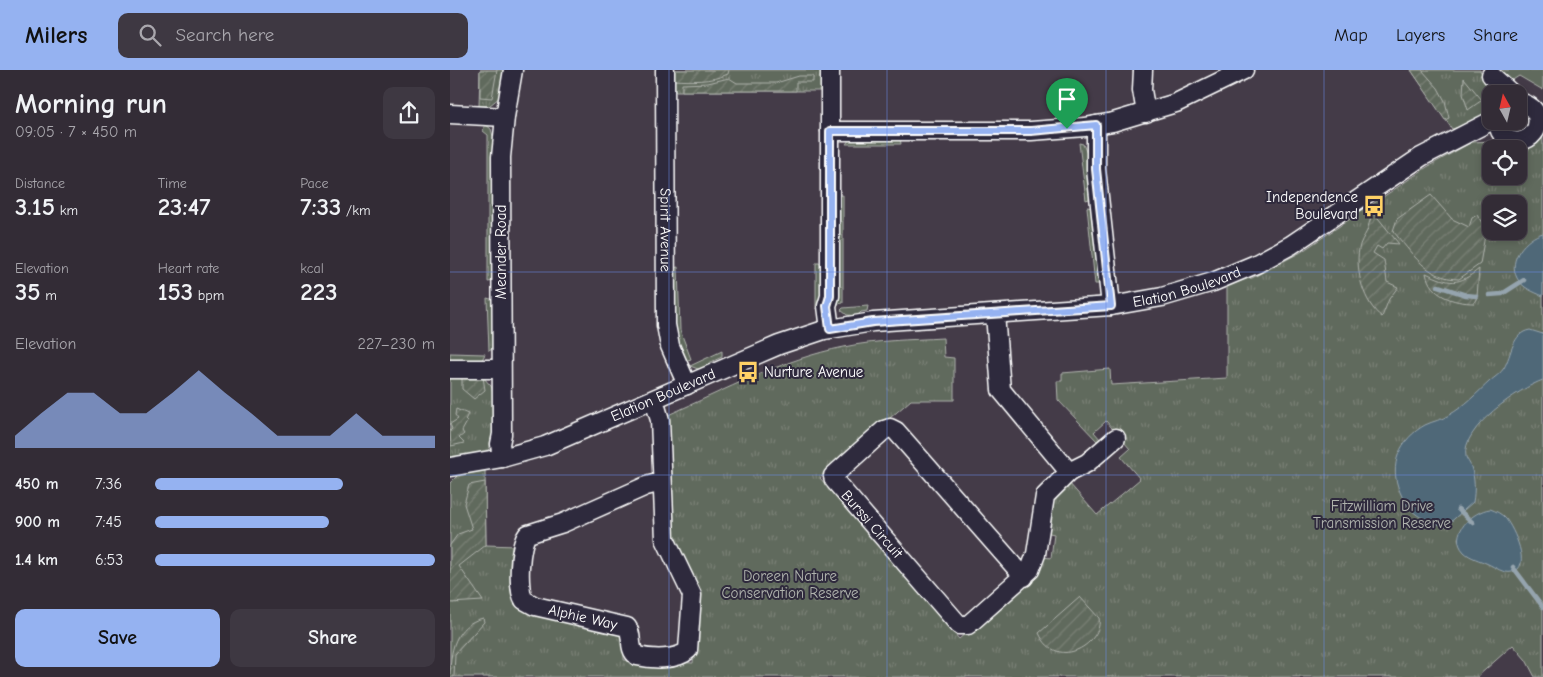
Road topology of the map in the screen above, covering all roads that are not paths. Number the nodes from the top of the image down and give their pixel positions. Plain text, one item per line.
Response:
1 (513, 70) edge
2 (666, 70) edge
3 (830, 70) edge
4 (1144, 70) edge
5 (1244, 70) edge
6 (1490, 73) edge
7 (1494, 85) edge
8 (1504, 85) edge
9 (1528, 106) edge
10 (1152, 111) junction
11 (450, 114) edge
12 (505, 117) junction
13 (1090, 126) junction
14 (1482, 126) edge
15 (1540, 129) edge
16 (1499, 130) edge
17 (1502, 130) edge
18 (830, 131) junction
19 (1466, 136) junction
20 (1111, 306) junction
21 (995, 314) junction
22 (834, 328) junction
23 (450, 368) edge
24 (501, 369) junction
25 (688, 385) junction
26 (654, 400) junction
27 (1116, 438) dead end
28 (505, 457) junction
29 (450, 467) edge
30 (1069, 472) junction
31 (662, 482) junction
32 (1024, 578) junction

1 - 12 street, Meander Road
2 - 25 street, Spirit Avenue
3 - 18 street
4 - 10 street
5 - 10 street
6 - 7 street
6 - 8 street
9 - 15 street
10 - 13 street
11 - 12 street
12 - 24 street, Meander Road
13 - 18 street
13 - 20 street
14 - 19 street, Elation Boulevard
15 - 17 street, Elation Boulevard
16 - 19 street, Elation Boulevard
18 - 22 street
19 - 20 street, Elation Boulevard
20 - 21 street, Elation Boulevard
21 - 22 street, Elation Boulevard
21 - 30 street
22 - 25 street, Elation Boulevard
23 - 24 street
24 - 28 street, Meander Road
25 - 26 street, Elation Boulevard
26 - 28 street, Elation Boulevard
26 - 31 street, Alphie Way
27 - 30 street, Burssi Circuit
28 - 29 street, Elation Boulevard
30 - 32 street, Burssi Circuit
31 - 31 street, Alphie Way
32 - 32 street, Burssi Circuit

